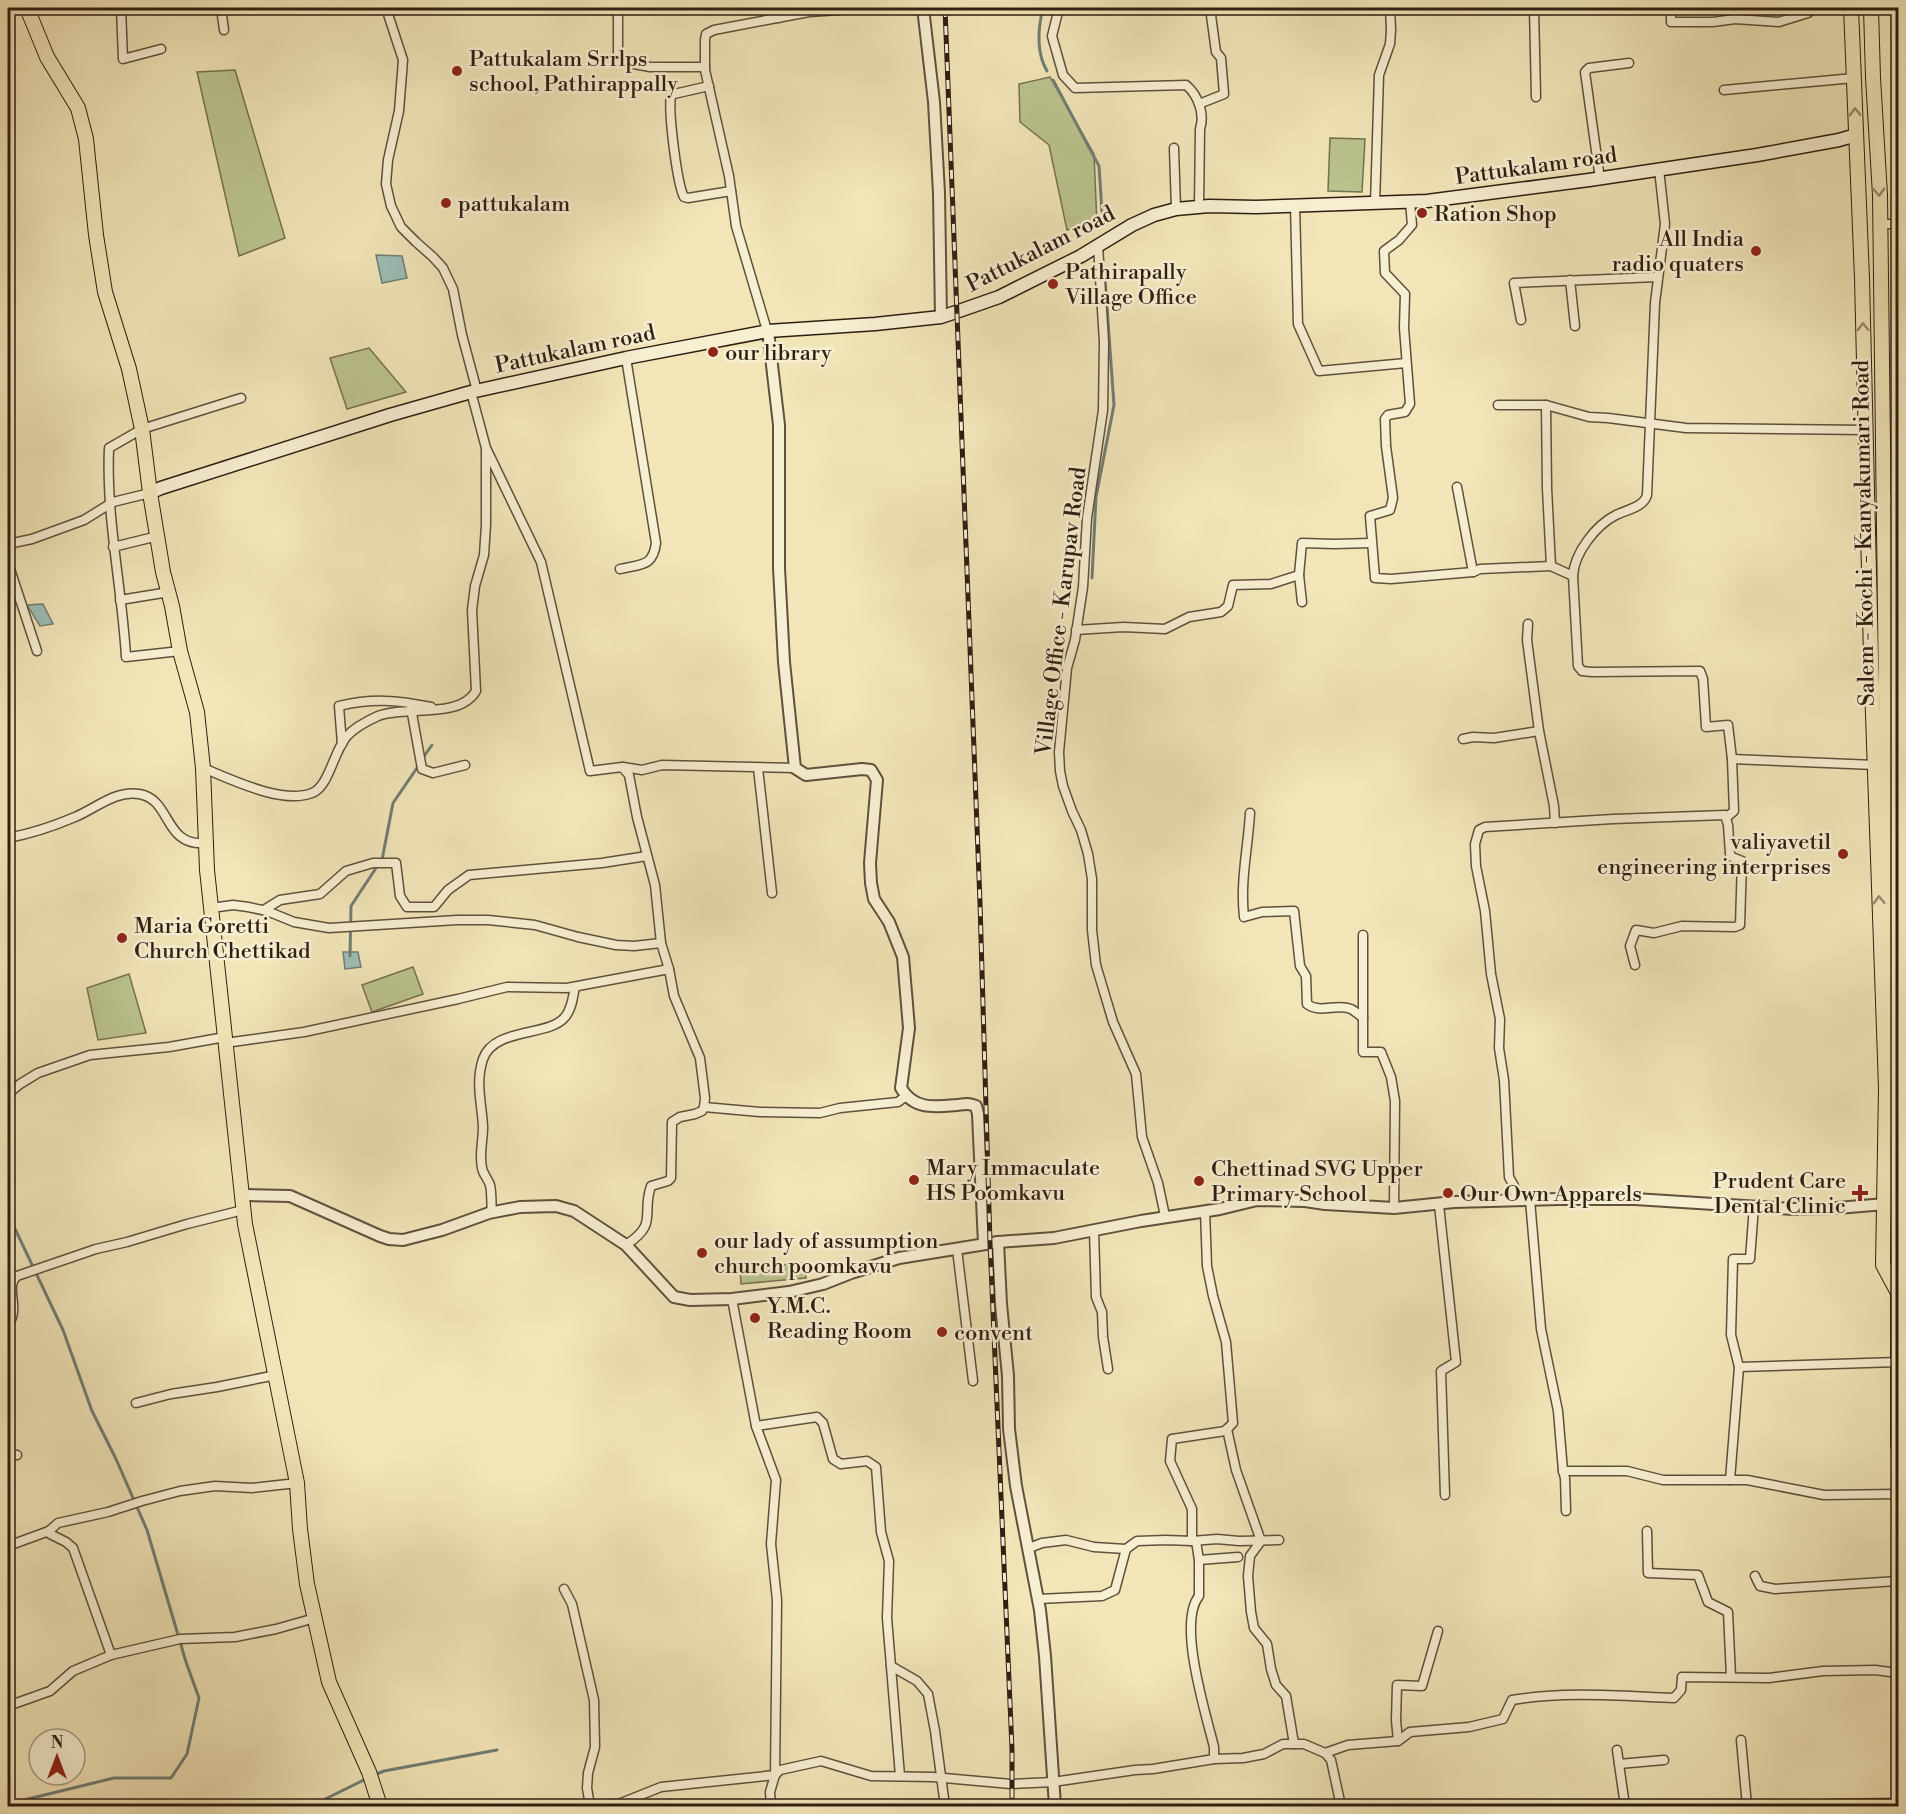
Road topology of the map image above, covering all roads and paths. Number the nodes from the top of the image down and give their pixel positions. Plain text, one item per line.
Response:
1 (27, 8) edge
2 (121, 8) edge
3 (221, 8) edge
4 (386, 8) edge
5 (614, 8) edge
6 (778, 8) edge
7 (869, 8) edge
8 (923, 8) edge
9 (1059, 8) edge
10 (1210, 8) edge
11 (1390, 8) edge
12 (1534, 8) edge
13 (1671, 8) edge
14 (1812, 8) edge
15 (1851, 8) edge
16 (1871, 8) edge
17 (778, 18) junction
18 (224, 30) dead end
19 (161, 49) dead end
20 (1629, 63) dead end
21 (705, 68) junction
22 (1854, 78) junction
23 (709, 86) junction
24 (1724, 90) dead end
25 (1536, 97) dead end
26 (1199, 104) junction
27 (1856, 135) junction
28 (1174, 148) dead end
29 (1659, 170) junction
30 (1600, 179) junction
31 (731, 191) junction
32 (1410, 201) junction
33 (1375, 204) junction
34 (1295, 205) junction
35 (1199, 207) junction
36 (1176, 209) junction
37 (1880, 224) junction
38 (1899, 224) edge
39 (1098, 245) junction
40 (1657, 277) junction
41 (1570, 280) junction
42 (941, 316) junction
43 (1521, 320) dead end
44 (1575, 326) dead end
45 (768, 331) junction
46 (626, 358) junction
47 (1406, 363) junction
48 (474, 392) junction
49 (241, 398) dead end
50 (1497, 405) dead end
51 (1546, 405) junction
52 (1651, 423) junction
53 (142, 429) junction
54 (1866, 430) junction
55 (486, 448) junction
56 (1457, 487) dead end
57 (150, 493) junction
58 (1892, 499) edge
59 (110, 504) junction
60 (158, 536) junction
61 (1371, 543) junction
62 (8, 544) edge
63 (113, 547) junction
64 (8, 563) edge
65 (1551, 566) junction
66 (620, 569) dead end
67 (1473, 572) junction
68 (1299, 575) junction
69 (1573, 576) junction
70 (169, 592) junction
71 (120, 600) junction
72 (1302, 602) dead end
73 (1528, 624) dead end
74 (1076, 630) junction
75 (37, 651) dead end
76 (180, 651) junction
77 (411, 707) junction
78 (1892, 710) edge
79 (1539, 731) junction
80 (1463, 738) dead end
81 (342, 744) junction
82 (1732, 759) junction
83 (465, 765) dead end
84 (1875, 765) junction
85 (622, 767) junction
86 (203, 768) junction
87 (758, 768) junction
88 (795, 768) junction
89 (1250, 813) dead end
90 (1727, 817) junction
91 (1555, 823) junction
92 (8, 838) edge
93 (206, 843) junction
94 (647, 856) junction
95 (772, 893) dead end
96 (211, 908) junction
97 (1895, 908) edge
98 (264, 910) junction
99 (1363, 934) dead end
100 (661, 943) junction
101 (1635, 965) dead end
102 (669, 969) junction
103 (575, 987) junction
104 (1363, 1018) junction
105 (225, 1040) junction
106 (1899, 1057) edge
107 (8, 1094) edge
108 (906, 1096) junction
109 (704, 1107) junction
110 (1516, 1200) junction
111 (1530, 1200) junction
112 (243, 1202) junction
113 (1899, 1203) edge
114 (1884, 1204) junction
115 (1439, 1205) junction
116 (1754, 1206) junction
117 (1394, 1208) junction
118 (1205, 1211) junction
119 (492, 1212) junction
120 (1165, 1216) junction
121 (1094, 1230) junction
122 (998, 1242) junction
123 (984, 1244) junction
124 (626, 1245) junction
125 (957, 1249) junction
126 (1898, 1289) edge
127 (732, 1299) junction
128 (8, 1325) edge
129 (1898, 1362) edge
130 (1738, 1367) junction
131 (1108, 1369) dead end
132 (276, 1375) junction
133 (973, 1381) dead end
134 (136, 1403) dead end
135 (756, 1426) junction
136 (1227, 1429) junction
137 (1899, 1446) edge
138 (8, 1454) edge
139 (17, 1455) dead end
140 (1563, 1471) junction
141 (1730, 1480) junction
142 (297, 1483) junction
143 (1899, 1494) edge
144 (1445, 1495) dead end
145 (1566, 1511) dead end
146 (50, 1531) junction
147 (1647, 1531) dead end
148 (1278, 1540) dead end
149 (1194, 1541) junction
150 (1261, 1541) junction
151 (8, 1546) edge
152 (1029, 1548) junction
153 (1126, 1549) junction
154 (1238, 1557) dead end
155 (1199, 1560) junction
156 (1755, 1576) dead end
157 (1899, 1581) edge
158 (564, 1589) dead end
159 (1038, 1599) junction
160 (315, 1617) junction
161 (1438, 1631) dead end
162 (111, 1655) junction
163 (891, 1666) junction
164 (1899, 1673) edge
165 (1731, 1677) junction
166 (8, 1706) edge
167 (1741, 1740) dead end
168 (1398, 1741) junction
169 (1294, 1744) junction
170 (1617, 1750) dead end
171 (1324, 1753) junction
172 (1214, 1759) junction
173 (1664, 1760) dead end
174 (1619, 1764) junction
175 (775, 1775) junction
176 (900, 1776) junction
177 (941, 1778) junction
178 (1053, 1782) junction
179 (621, 1803) junction
180 (1899, 1803) edge
181 (380, 1806) edge
182 (590, 1806) edge
183 (601, 1806) edge
184 (631, 1806) edge
185 (771, 1806) edge
186 (945, 1806) edge
187 (1055, 1806) edge
188 (1341, 1806) edge
189 (1625, 1806) edge
190 (1747, 1806) edge
191 (1826, 1806) edge

1 - 53 main road
2 - 19 street
3 - 18 street
4 - 48 street
5 - 21 street
6 - 17 street
7 - 17 street
8 - 42 street
9 - 26 street
10 - 26 street
11 - 33 street
12 - 25 street
13 - 14 street
15 - 22 main road
16 -> 37 main road, Salem - Kochi - Kanyakumari Road
17 - 21 street
20 - 30 street
21 - 23 street
22 - 24 street
27 -> 22 main road
23 - 31 street
23 - 31 street
26 - 35 street
27 - 29 main road, Pattukalam road
54 -> 27 main road
28 - 36 street
29 - 30 main road, Pattukalam road
29 - 40 street
30 - 32 main road, Pattukalam road
31 - 45 street
32 - 33 main road, Pattukalam road
32 - 47 street
33 - 34 main road, Pattukalam road
34 - 35 main road, Pattukalam road
34 - 47 street
35 - 36 main road, Pattukalam road
36 - 39 main road, Pattukalam road
37 - 38 street
37 - 58 main road, Salem - Kochi - Kanyakumari Road
39 - 42 main road, Pattukalam road
39 - 74 street, Village Office - Karupav Road
40 - 41 street
40 - 52 street
41 - 43 street
41 - 44 street
42 - 45 main road, Pattukalam road
45 - 46 main road, Pattukalam road
45 - 88 street
46 - 48 main road, Pattukalam road
46 - 66 street
47 - 61 street
48 - 55 street
48 - 57 main road, Pattukalam road
49 - 53 street
50 - 51 street
51 - 52 street
51 - 65 street
52 - 54 street
52 - 69 street
53 - 57 main road
53 - 59 street
54 - 84 main road
55 - 77 street
55 - 85 street
56 - 67 street
57 - 59 street
57 - 60 main road
58 - 78 main road, Salem - Kochi - Kanyakumari Road
59 - 62 street
59 - 63 street
60 - 63 street
60 - 70 main road
61 - 67 street
61 - 68 street
63 - 71 street
64 - 75 street
65 - 67 street
65 - 69 street
68 - 72 street
68 - 74 street
69 - 82 street
70 - 71 street
70 - 76 main road
71 - 76 street
73 - 79 street
74 - 120 street, Village Office - Karupav Road
76 - 86 main road
77 - 81 street
77 - 81 street
77 - 83 street
78 - 97 main road, Salem - Kochi - Kanyakumari Road
79 - 80 street
79 - 91 street
81 - 86 street
82 - 84 street
82 - 90 street
114 -> 84 main road
85 - 87 street
85 - 94 street
86 - 93 main road
87 - 88 street
87 - 95 street
88 - 108 street
89 - 104 street
90 - 91 street
90 - 101 street
91 - 110 street
92 - 93 street
93 - 96 main road
94 - 98 street
94 - 100 street
96 - 98 street
96 - 105 main road
97 - 106 main road, Salem - Kochi - Kanyakumari Road
98 - 100 street
99 - 104 street
100 - 102 street
102 - 103 street
102 - 109 street
103 - 105 street
103 - 119 street
104 - 117 street
105 - 107 street
105 - 112 main road
108 - 109 street
108 - 123 street
109 - 124 street
110 - 111 street
110 - 115 street
111 - 116 street
111 - 140 street
112 - 119 street
112 - 128 street
112 - 132 main road
113 - 114 street
114 - 116 street
114 - 126 main road
115 - 117 street
115 - 144 street
116 - 130 street
117 - 118 street
118 - 120 street
118 - 136 street
119 - 124 street
120 - 121 street
121 - 122 street
121 - 131 street
122 - 123 street
122 - 152 street
123 - 125 street
124 - 127 street
125 - 127 street
125 - 133 street
126 - 129 main road
127 - 135 street
129 - 130 street
129 - 137 main road
130 - 141 street
132 - 134 street
132 - 142 main road
135 - 163 street
135 - 175 street
136 - 149 street
136 - 150 street
138 - 139 street
140 - 141 street
140 - 145 street
141 - 143 street
142 - 146 street
142 - 160 main road
146 - 151 street
146 - 162 street
147 - 165 street
148 - 150 street
149 - 150 street
149 - 153 street
149 - 155 street
150 - 169 street
152 - 153 street
152 - 159 street
153 - 159 street
154 - 155 street
155 - 172 street
156 - 157 street
158 - 182 street
159 - 178 street
160 - 162 street
160 - 181 main road
161 - 168 street
162 - 166 street
163 - 176 street
163 - 177 street
164 - 165 street
165 - 168 street
167 - 190 street
168 - 171 street
169 - 171 street
169 - 172 street
170 - 174 street
171 - 188 street
172 - 178 street
173 - 174 street
174 - 189 street
175 - 176 street
175 - 179 street
175 - 185 street
176 - 177 street
177 - 178 street
177 - 186 street
178 - 187 street
179 - 183 street
179 - 184 street
180 - 191 street

